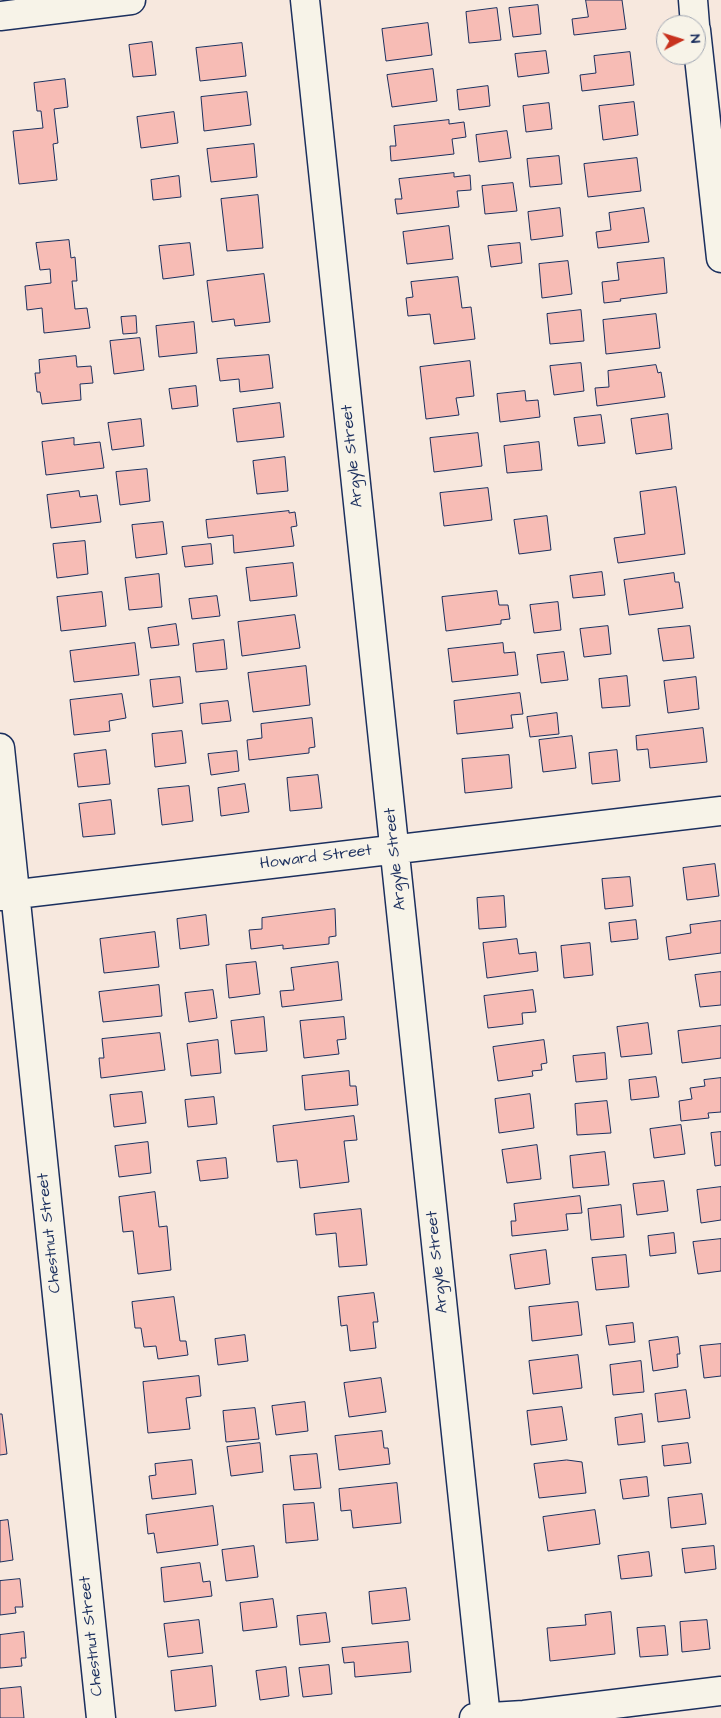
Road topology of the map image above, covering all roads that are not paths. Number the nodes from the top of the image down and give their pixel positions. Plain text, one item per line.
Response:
1 (131, 0) edge
2 (305, 0) edge
3 (693, 0) edge
4 (695, 15) edge
5 (0, 16) edge
6 (700, 65) edge
7 (721, 258) edge
8 (0, 748) edge
9 (721, 811) edge
10 (394, 848) junction
11 (8, 895) edge
12 (721, 1691) edge
13 (100, 1718) edge
14 (482, 1718) edge

1 - 5 street
2 - 10 street, Argyle Street
3 - 4 street
6 - 7 street
8 - 11 street, Chestnut Street
9 - 10 street, Howard Street
10 - 11 street, Howard Street
10 - 14 street, Argyle Street
11 - 13 street, Chestnut Street
12 - 14 street

